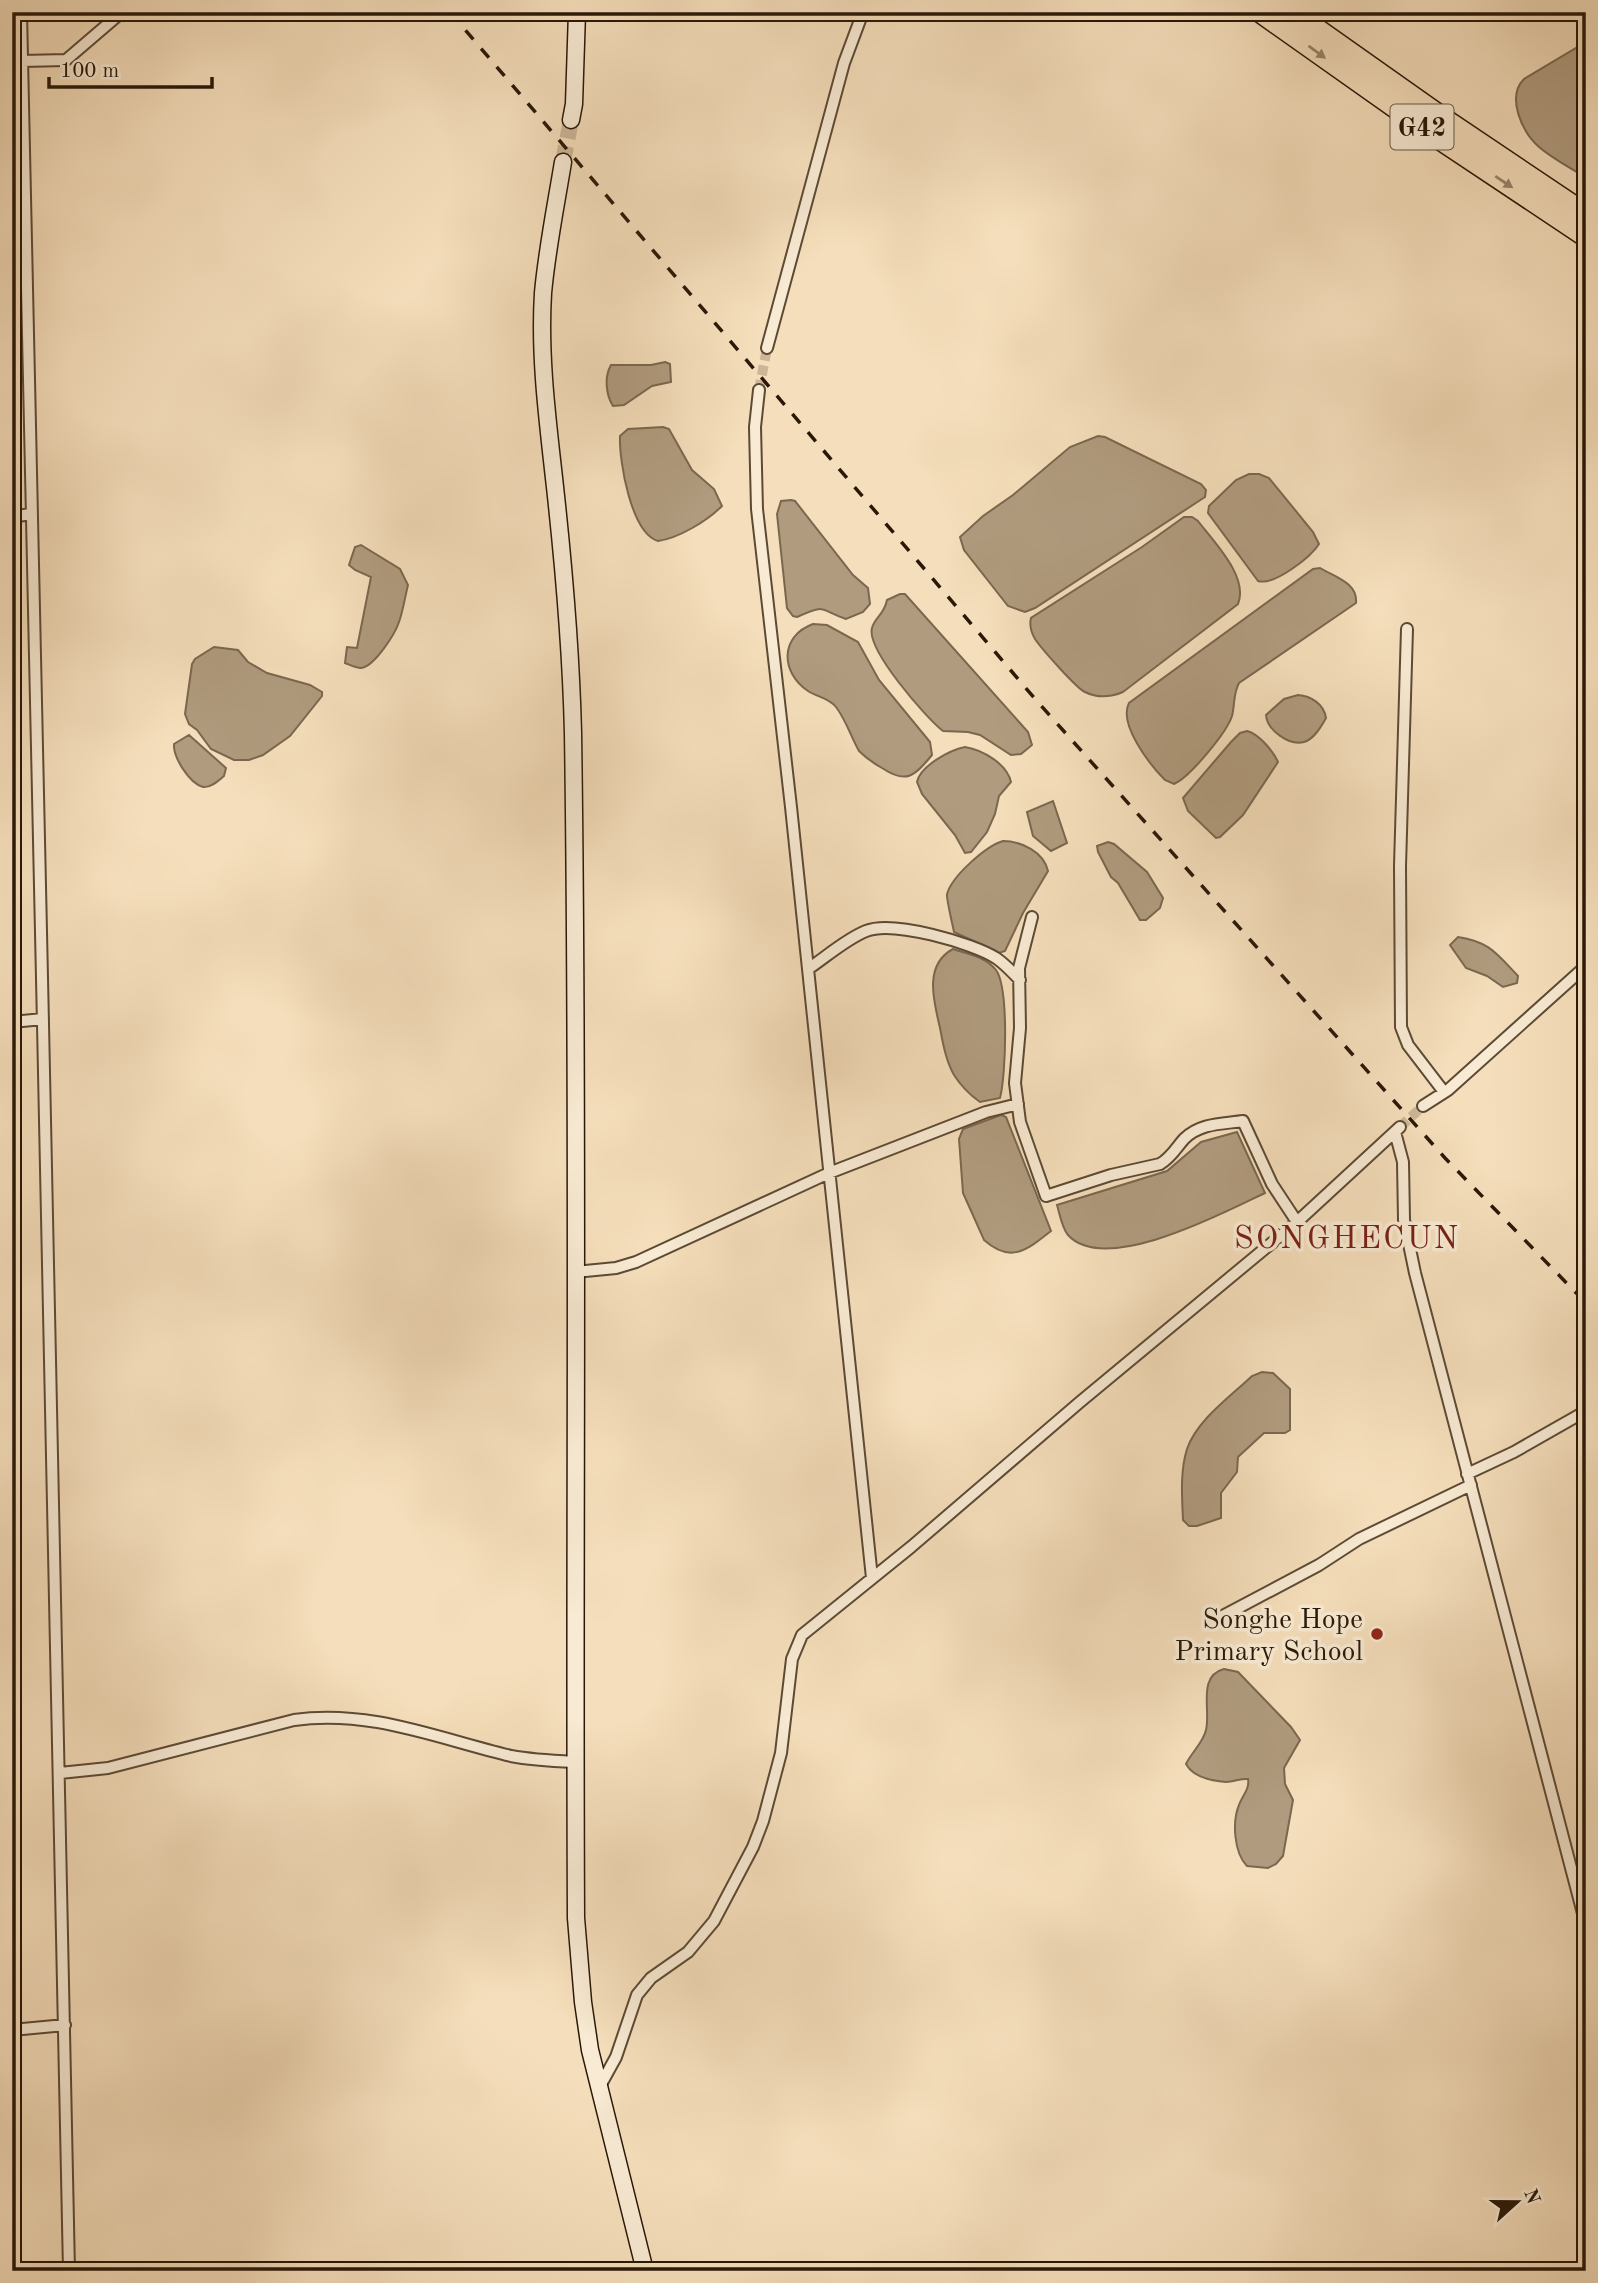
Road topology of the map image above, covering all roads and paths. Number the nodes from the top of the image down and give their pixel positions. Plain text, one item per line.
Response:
1 (21, 12) edge
2 (122, 12) edge
3 (577, 12) edge
4 (863, 12) edge
5 (1261, 12) edge
6 (1292, 12) edge
7 (22, 61) junction
8 (17, 81) edge
9 (571, 120) tunnel mouth
10 (563, 162) tunnel mouth
11 (1586, 215) edge
12 (1586, 236) edge
13 (766, 348) tunnel mouth
14 (759, 390) tunnel mouth
15 (30, 514) junction
16 (12, 517) edge
17 (1407, 629) dead end
18 (1032, 917) dead end
19 (1586, 966) edge
20 (808, 969) junction
21 (1020, 980) junction
22 (43, 1019) junction
23 (12, 1022) edge
24 (1444, 1092) junction
25 (1018, 1104) junction
26 (1423, 1106) tunnel mouth
27 (829, 1173) junction
28 (1297, 1222) junction
29 (575, 1272) junction
30 (1586, 1411) edge
31 (1469, 1480) junction
32 (872, 1578) junction
33 (1219, 1618) dead end
34 (575, 1762) junction
35 (60, 1773) junction
36 (1586, 1925) edge
37 (65, 2025) junction
38 (12, 2030) edge
39 (600, 2086) junction
40 (69, 2271) edge
41 (645, 2271) edge

1 - 7 street
2 - 7 street
3 - 9 main road
4 - 13 street
5 -> 12 highway, G42
6 - 11 highway, G42
7 - 8 street
8 - 15 street
10 - 29 main road
14 - 20 street
15 - 16 street
15 - 22 street
17 - 24 street
18 - 21 street
19 - 24 street
20 - 21 street
20 - 27 street
21 - 25 street
22 - 23 street
22 - 35 street
24 - 26 street
25 - 27 street
25 - 28 street
27 - 29 street
27 - 32 street
28 - 31 street
28 - 32 street
29 - 34 main road
30 - 31 street
31 - 33 street
31 - 36 street
32 - 39 street
34 - 35 street
34 - 39 main road
35 - 37 street
37 - 38 street
37 - 40 street
39 - 41 main road

